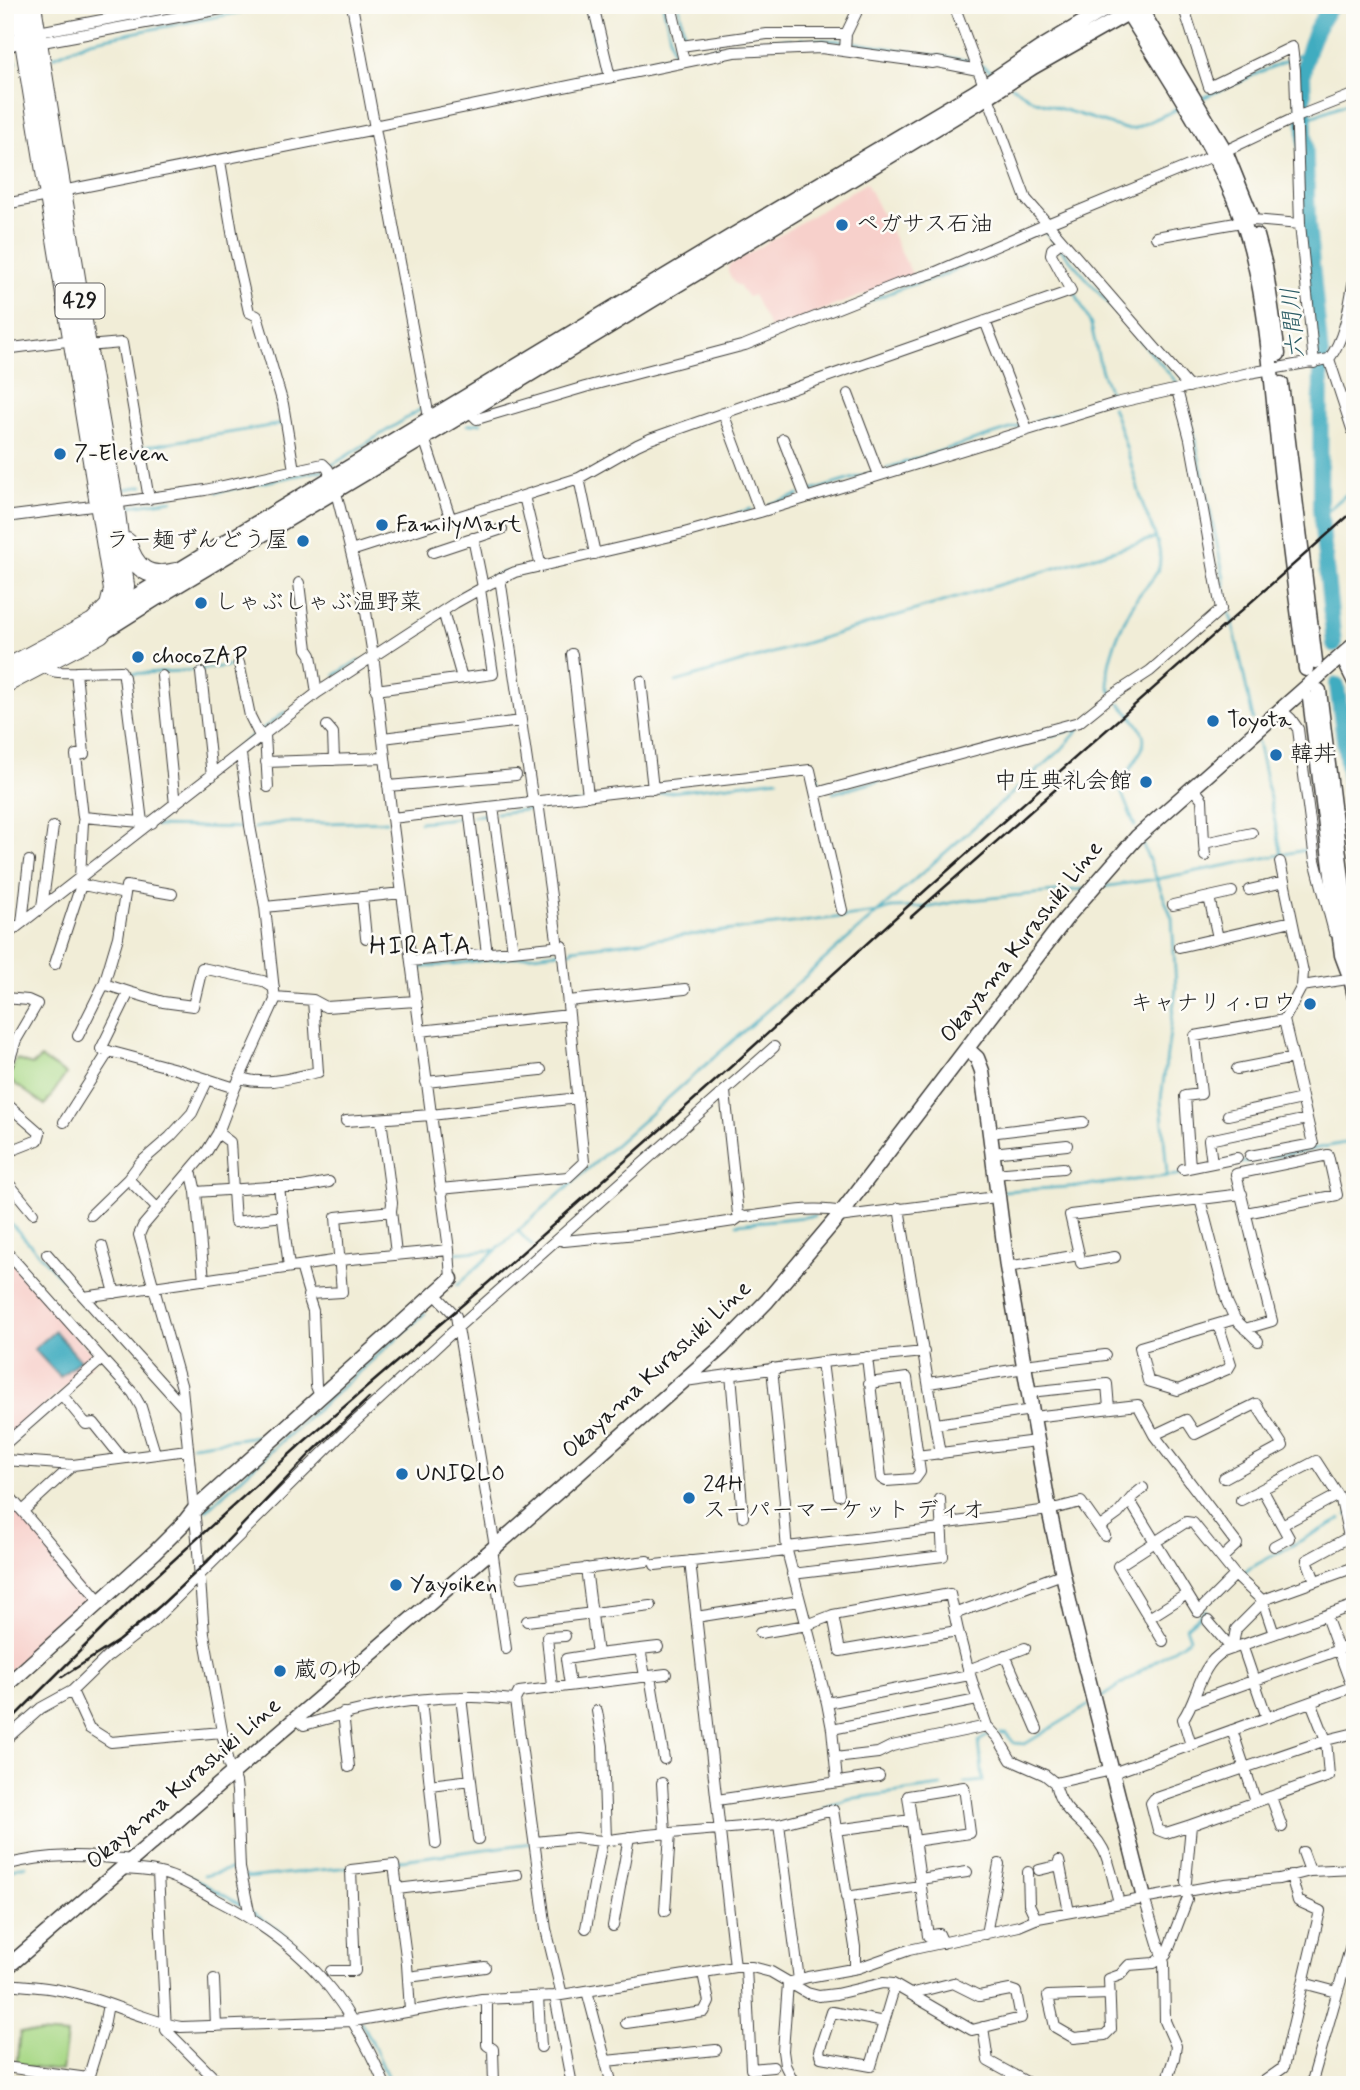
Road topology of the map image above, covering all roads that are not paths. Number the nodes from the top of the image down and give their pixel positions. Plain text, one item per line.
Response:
1 (18, 5) edge
2 (32, 5) edge
3 (182, 5) edge
4 (243, 5) edge
5 (352, 5) edge
6 (593, 5) edge
7 (671, 5) edge
8 (860, 5) edge
9 (954, 5) edge
10 (1112, 5) edge
11 (1183, 5) edge
12 (1134, 7) edge
13 (20, 41) edge
14 (845, 42) junction
15 (683, 53) junction
16 (978, 69) junction
17 (609, 72) junction
18 (997, 83) junction
19 (1355, 93) edge
20 (1298, 116) junction
21 (374, 127) junction
22 (1220, 153) junction
23 (220, 160) junction
24 (58, 193) junction
25 (5, 204) edge
26 (1248, 221) junction
27 (1300, 224) junction
28 (1049, 226) junction
29 (1156, 237) dead end
30 (1059, 244) junction
31 (1355, 274) edge
32 (1354, 287) edge
33 (985, 321) junction
34 (82, 342) junction
35 (5, 349) edge
36 (1321, 362) junction
37 (1275, 369) junction
38 (1182, 388) junction
39 (848, 394) dead end
40 (469, 411) junction
41 (723, 413) junction
42 (430, 429) junction
43 (1027, 429) junction
44 (1355, 432) edge
45 (783, 439) dead end
46 (294, 470) junction
47 (879, 475) junction
48 (330, 476) junction
49 (579, 478) junction
50 (524, 495) junction
51 (806, 498) junction
52 (149, 499) junction
53 (110, 507) junction
54 (760, 512) junction
55 (5, 517) edge
56 (451, 520) junction
57 (502, 529) dead end
58 (473, 538) junction
59 (351, 551) junction
60 (433, 551) dead end
61 (596, 554) junction
62 (541, 567) junction
63 (176, 572) junction
64 (500, 578) junction
65 (299, 583) dead end
66 (482, 588) junction
67 (163, 594) junction
68 (122, 598) junction
69 (443, 611) junction
70 (96, 628) junction
71 (1355, 644) edge
72 (572, 654) dead end
73 (373, 656) junction
74 (1342, 656) junction
75 (239, 663) dead end
76 (44, 664) junction
77 (1310, 665) dead end
78 (5, 669) edge
79 (76, 672) junction
80 (201, 673) dead end
81 (162, 676) dead end
82 (461, 678) junction
83 (641, 681) dead end
84 (1355, 682) edge
85 (5, 684) edge
86 (376, 690) junction
87 (317, 693) junction
88 (1280, 709) junction
89 (521, 721) junction
90 (327, 726) dead end
91 (263, 737) junction
92 (383, 738) junction
93 (241, 754) junction
94 (385, 758) junction
95 (334, 760) junction
96 (266, 762) junction
97 (516, 775) dead end
98 (212, 776) junction
99 (388, 786) junction
100 (1192, 786) junction
101 (268, 787) dead end
102 (653, 789) junction
103 (820, 792) junction
104 (588, 796) junction
105 (175, 805) junction
106 (537, 805) junction
107 (493, 811) junction
108 (469, 814) junction
109 (392, 818) junction
110 (83, 822) dead end
111 (147, 822) junction
112 (52, 827) dead end
113 (1252, 833) dead end
114 (1204, 843) junction
115 (1205, 856) dead end
116 (29, 862) dead end
117 (1280, 862) dead end
118 (78, 882) junction
119 (1284, 882) junction
120 (1249, 890) dead end
121 (1232, 892) dead end
122 (402, 893) junction
123 (125, 894) junction
124 (172, 894) dead end
125 (1209, 897) junction
126 (362, 898) junction
127 (1173, 905) dead end
128 (42, 907) junction
129 (265, 908) junction
130 (842, 910) dead end
131 (1292, 921) junction
132 (22, 923) junction
133 (5, 936) edge
134 (366, 938) dead end
135 (1218, 938) junction
136 (1179, 947) dead end
137 (561, 949) junction
138 (513, 951) junction
139 (487, 954) junction
140 (1342, 956) junction
141 (411, 961) junction
142 (55, 964) dead end
143 (1353, 978) edge
144 (104, 984) junction
145 (1302, 986) junction
146 (685, 989) dead end
147 (129, 992) junction
148 (274, 992) junction
149 (1355, 997) edge
150 (5, 998) edge
151 (313, 999) junction
152 (416, 1001) junction
153 (568, 1001) junction
154 (569, 1015) junction
155 (1284, 1020) junction
156 (419, 1031) junction
157 (78, 1035) dead end
158 (774, 1047) dead end
159 (967, 1049) junction
160 (109, 1051) junction
161 (1293, 1058) junction
162 (1237, 1069) dead end
163 (541, 1070) dead end
164 (5, 1073) edge
165 (208, 1079) junction
166 (426, 1082) junction
167 (238, 1083) junction
168 (724, 1092) junction
169 (578, 1098) junction
170 (1302, 1099) junction
171 (5, 1105) edge
172 (430, 1115) junction
173 (1228, 1115) dead end
174 (381, 1119) junction
175 (1307, 1119) junction
176 (64, 1122) dead end
177 (346, 1122) dead end
178 (1083, 1122) dead end
179 (218, 1133) junction
180 (989, 1133) junction
181 (1067, 1145) dead end
182 (5, 1153) edge
183 (992, 1153) junction
184 (1250, 1156) dead end
185 (1237, 1158) dead end
186 (1212, 1163) junction
187 (1063, 1168) dead end
188 (191, 1170) junction
189 (994, 1174) junction
190 (128, 1179) junction
191 (5, 1180) edge
192 (329, 1182) dead end
193 (279, 1187) junction
194 (440, 1189) junction
195 (232, 1190) junction
196 (195, 1192) junction
197 (1242, 1194) junction
198 (996, 1197) junction
199 (1200, 1199) junction
200 (899, 1208) junction
201 (158, 1209) junction
202 (391, 1211) junction
203 (33, 1213) dead end
204 (1246, 1213) junction
205 (91, 1215) dead end
206 (840, 1215) junction
207 (282, 1216) junction
208 (741, 1216) junction
209 (558, 1239) junction
210 (102, 1246) dead end
211 (5, 1250) edge
212 (449, 1252) junction
213 (47, 1254) dead end
214 (397, 1254) junction
215 (1079, 1255) junction
216 (1115, 1257) dead end
217 (340, 1263) junction
218 (289, 1267) junction
219 (1006, 1267) junction
220 (302, 1268) junction
221 (451, 1279) joint
222 (204, 1280) junction
223 (153, 1290) junction
224 (116, 1293) junction
225 (309, 1294) junction
226 (435, 1294) junction
227 (86, 1300) junction
228 (1235, 1319) junction
229 (1218, 1324) junction
230 (458, 1327) junction
231 (1245, 1329) junction
232 (1258, 1341) dead end
233 (924, 1352) junction
234 (1105, 1356) dead end
235 (867, 1357) junction
236 (102, 1359) junction
237 (822, 1362) junction
238 (1025, 1367) junction
239 (772, 1368) junction
240 (731, 1374) junction
241 (684, 1381) junction
242 (869, 1383) junction
243 (929, 1383) junction
244 (1029, 1392) junction
245 (62, 1395) junction
246 (320, 1396) junction
247 (183, 1407) junction
248 (1109, 1408) junction
249 (1032, 1414) junction
250 (936, 1424) junction
251 (1154, 1435) junction
252 (1036, 1441) junction
253 (5, 1444) edge
254 (187, 1450) junction
255 (155, 1453) junction
256 (940, 1454) junction
257 (917, 1457) junction
258 (122, 1458) junction
259 (5, 1460) edge
260 (73, 1465) junction
261 (1224, 1478) dead end
262 (1143, 1488) dead end
263 (1262, 1489) junction
264 (5, 1491) edge
265 (1338, 1494) junction
266 (839, 1495) dead end
267 (940, 1499) dead end
268 (1241, 1500) dead end
269 (1130, 1501) junction
270 (194, 1510) junction
271 (1049, 1510) junction
272 (23, 1511) junction
273 (743, 1517) dead end
274 (1282, 1525) junction
275 (945, 1526) junction
276 (1352, 1539) edge
277 (1155, 1542) junction
278 (1273, 1546) dead end
279 (494, 1548) junction
280 (787, 1549) junction
281 (1222, 1558) junction
282 (690, 1561) junction
283 (1355, 1567) edge
284 (586, 1568) junction
285 (792, 1574) junction
286 (1062, 1574) junction
287 (199, 1576) junction
288 (522, 1577) dead end
289 (1237, 1577) junction
290 (1315, 1581) junction
291 (1187, 1594) junction
292 (100, 1601) junction
293 (799, 1601) junction
294 (1263, 1601) junction
295 (1355, 1605) edge
296 (651, 1606) dead end
297 (592, 1614) junction
298 (954, 1614) junction
299 (833, 1615) junction
300 (1326, 1615) junction
301 (696, 1617) junction
302 (1149, 1618) junction
303 (527, 1621) dead end
304 (1208, 1621) dead end
305 (807, 1625) junction
306 (957, 1631) junction
307 (760, 1633) dead end
308 (1274, 1634) junction
309 (565, 1636) dead end
310 (1163, 1641) dead end
311 (1355, 1644) edge
312 (658, 1647) dead end
313 (1237, 1647) junction
314 (1025, 1648) dead end
315 (506, 1649) dead end
316 (640, 1649) junction
317 (1339, 1650) junction
318 (597, 1654) junction
319 (1005, 1655) junction
320 (969, 1673) junction
321 (666, 1674) dead end
322 (648, 1676) junction
323 (1254, 1681) junction
324 (570, 1685) junction
325 (5, 1687) edge
326 (552, 1687) junction
327 (1354, 1687) edge
328 (72, 1691) junction
329 (461, 1697) junction
330 (421, 1700) junction
331 (515, 1700) junction
332 (977, 1700) junction
333 (1311, 1702) junction
334 (827, 1703) junction
335 (1192, 1703) junction
336 (597, 1711) dead end
337 (343, 1713) junction
338 (296, 1718) junction
339 (1267, 1718) junction
340 (987, 1726) junction
341 (832, 1729) junction
342 (1037, 1729) dead end
343 (1233, 1730) junction
344 (222, 1732) junction
345 (1355, 1733) edge
346 (5, 1740) edge
347 (1326, 1740) junction
348 (1191, 1745) junction
349 (835, 1758) junction
350 (664, 1759) dead end
351 (349, 1768) dead end
352 (1245, 1768) junction
353 (1113, 1771) junction
354 (232, 1774) junction
355 (879, 1776) dead end
356 (471, 1780) junction
357 (836, 1781) junction
358 (662, 1783) dead end
359 (1055, 1783) junction
360 (430, 1785) junction
361 (1271, 1797) junction
362 (717, 1800) junction
363 (1256, 1802) junction
364 (911, 1820) junction
365 (779, 1824) junction
366 (1191, 1825) junction
367 (1282, 1827) dead end
368 (720, 1829) junction
369 (836, 1830) junction
370 (668, 1833) junction
371 (629, 1837) junction
372 (478, 1839) dead end
373 (604, 1841) junction
374 (914, 1841) junction
375 (535, 1842) junction
376 (436, 1844) dead end
377 (1303, 1852) dead end
378 (127, 1864) junction
379 (999, 1864) dead end
380 (5, 1865) edge
381 (1355, 1869) edge
382 (1310, 1871) junction
383 (967, 1872) dead end
384 (158, 1873) junction
385 (517, 1875) dead end
386 (1291, 1875) junction
387 (920, 1882) junction
388 (1186, 1882) dead end
389 (397, 1889) junction
390 (846, 1897) junction
391 (1144, 1898) junction
392 (1187, 1900) dead end
393 (1119, 1902) junction
394 (665, 1911) dead end
395 (249, 1912) junction
396 (1069, 1912) junction
397 (1035, 1919) junction
398 (613, 1926) dead end
399 (586, 1928) dead end
400 (1355, 1931) edge
401 (986, 1934) junction
402 (943, 1943) junction
403 (1163, 1958) junction
404 (485, 1967) dead end
405 (741, 1967) junction
406 (855, 1968) junction
407 (5, 1969) edge
408 (331, 1971) dead end
409 (703, 1973) junction
410 (408, 1977) junction
411 (214, 1979) dead end
412 (794, 1982) junction
413 (1303, 1983) junction
414 (5, 1984) edge
415 (895, 1985) junction
416 (587, 1991) junction
417 (1337, 1992) junction
418 (910, 1994) junction
419 (1110, 1994) junction
420 (559, 1996) junction
421 (538, 1997) junction
422 (487, 1999) junction
423 (108, 2004) junction
424 (410, 2011) junction
425 (358, 2020) junction
426 (884, 2022) junction
427 (626, 2023) dead end
428 (166, 2024) junction
429 (216, 2026) junction
430 (983, 2027) junction
431 (541, 2047) dead end
432 (716, 2050) dead end
433 (606, 2061) junction
434 (5, 2067) edge
435 (773, 2067) dead end
436 (87, 2081) edge
437 (222, 2085) edge
438 (385, 2085) edge
439 (494, 2085) edge
440 (572, 2085) edge
441 (612, 2085) edge
442 (795, 2085) edge
443 (1032, 2085) edge
444 (1165, 2085) edge
445 (1258, 2085) edge
446 (1311, 2085) edge

1 - 13 highway, 429
2 - 13 highway, 429
3 - 13 street
4 - 13 street
5 - 21 street
6 - 17 street
7 - 15 street
8 - 14 street
9 - 16 street
10 - 18 street
11 - 20 street
12 - 18 street
12 - 22 street
13 - 24 highway, 429
14 - 15 street
14 - 15 street
14 - 16 street
15 - 17 street
16 - 18 street
17 - 21 street
18 - 28 street
18 - 40 street
18 - 42 street
19 - 20 street
20 - 22 street
20 - 27 street
21 - 23 street
21 - 42 street
22 - 26 street
22 - 28 street
23 - 24 street
23 - 46 street
24 - 25 street
24 - 34 highway, 429
26 - 27 street
26 - 29 street
26 - 37 street
27 - 36 street
28 - 30 street
28 - 40 street
30 - 33 street
30 - 38 street
31 - 32 street
32 - 36 street
33 - 41 street
33 - 43 street
34 - 35 street
34 - 52 street
34 - 53 highway, 429
36 - 37 street
36 - 44 street
37 - 38 street
37 - 77 street
38 - 43 street
38 - 103 street
39 - 47 street
40 - 42 street
41 - 49 street
41 - 54 street
42 - 48 street
42 - 56 street
43 - 47 street
45 - 51 street
46 - 48 street
46 - 52 street
47 - 51 street
48 - 59 street
48 - 63 street
48 - 67 street
49 - 50 street
49 - 61 street
50 - 56 street
50 - 62 street
51 - 54 street
52 - 53 street
53 - 55 street
53 - 63 highway
53 - 68 highway, 429
54 - 61 street
56 - 59 street
57 - 58 street
58 - 60 street
58 - 66 street
59 - 73 street
61 - 62 street
62 - 64 street
63 - 68 street
64 - 66 street
64 - 89 street
65 - 87 street
66 - 69 street
66 - 82 street
67 - 68 highway
67 - 70 street
68 - 70 highway
69 - 73 street
69 - 82 street
70 - 76 highway
70 - 78 highway
71 - 74 street, Okayama Kurashiki Line
72 - 104 street
73 - 86 street
73 - 87 street
74 - 84 street
74 - 88 street, Okayama Kurashiki Line
75 - 91 street
76 - 79 street
76 - 85 highway
79 - 111 street
79 - 111 street
80 - 98 street
81 - 105 street
82 - 86 street
83 - 102 street
86 - 92 street
87 - 91 street
88 - 100 street, Okayama Kurashiki Line
88 - 140 street
89 - 92 street
89 - 106 street
90 - 95 street
91 - 93 street
91 - 96 street
92 - 94 street
93 - 98 street
93 - 129 street
94 - 95 street
94 - 99 street
95 - 96 street
96 - 101 street
97 - 99 street
98 - 105 street
99 - 109 street
100 - 114 street
100 - 159 street, Okayama Kurashiki Line
102 - 103 street
102 - 104 street
103 - 130 street
104 - 106 street
105 - 111 street
106 - 107 street
106 - 137 street
107 - 108 street
107 - 138 street
108 - 109 street
108 - 139 street
109 - 122 street
110 - 118 street
111 - 118 street
112 - 128 street
113 - 114 street
114 - 115 street
116 - 132 street
117 - 119 street
118 - 123 street
118 - 128 street
118 - 142 street
119 - 120 street
119 - 131 street
121 - 125 street
122 - 126 street
122 - 141 street
123 - 124 street
123 - 144 street
125 - 127 street
125 - 135 street
126 - 129 street
126 - 134 street
128 - 132 street
129 - 148 street
131 - 135 street
131 - 145 street
132 - 133 street
135 - 136 street
137 - 138 street
137 - 153 street
138 - 139 street
139 - 141 street
140 - 143 street
140 - 143 street
141 - 152 street
143 - 145 street
143 - 149 street
144 - 147 street
144 - 157 street
145 - 155 street
146 - 153 street
147 - 148 street
147 - 160 street
148 - 151 street
148 - 167 street
150 - 164 street
151 - 152 street
151 - 167 street
152 - 156 street
153 - 154 street
154 - 156 street
154 - 169 street
155 - 161 street
155 - 186 street
156 - 166 street
158 - 168 street
159 - 180 street
159 - 206 street, Okayama Kurashiki Line
160 - 165 street
160 - 176 street
161 - 162 street
161 - 170 street
163 - 166 street
165 - 167 street
165 - 190 street
166 - 172 street
167 - 179 street
168 - 208 street
168 - 209 street
169 - 172 street
169 - 194 street
170 - 173 street
170 - 175 street
171 - 182 street
172 - 174 street
172 - 194 street
174 - 177 street
174 - 202 street
175 - 184 street
175 - 186 street
178 - 180 street
179 - 188 street
179 - 195 street
180 - 183 street
181 - 183 street
183 - 189 street
185 - 186 street
187 - 189 street
188 - 196 street
188 - 201 street
189 - 198 street
190 - 201 street
190 - 205 street
191 - 203 street
192 - 193 street
193 - 195 street
193 - 207 street
194 - 212 street
195 - 196 street
195 - 207 street
196 - 222 street
197 - 199 street
197 - 204 street
197 - 204 street
198 - 200 street
198 - 219 street
199 - 215 street
199 - 228 street
200 - 206 street
200 - 233 street
201 - 223 street
202 - 214 street
202 - 217 street
204 - 231 street
206 - 208 street
206 - 241 street, Okayama Kurashiki Line
207 - 218 street
208 - 209 street
209 - 230 street
210 - 224 street
211 - 236 street
212 - 214 street
212 - 221 street
213 - 227 street
214 - 217 street
215 - 216 street
215 - 219 street
217 - 220 street
217 - 225 street
218 - 220 street
218 - 222 street
219 - 238 street
220 - 225 street
221 - 226 street
222 - 223 street
223 - 224 street
223 - 247 street
224 - 227 street
225 - 246 street
226 - 230 street
226 - 246 street
227 - 247 street
228 - 229 street
228 - 231 street
229 - 229 street
230 - 279 street
230 - 287 street
231 - 232 street
233 - 235 street
233 - 243 street
234 - 238 street
235 - 237 street
235 - 242 street
236 - 245 street
236 - 255 street
237 - 239 street
237 - 266 street
238 - 243 street
238 - 244 street
239 - 240 street
239 - 280 street
240 - 241 street
240 - 273 street
241 - 279 street, Okayama Kurashiki Line
242 - 257 street
242 - 257 street
243 - 250 street
244 - 248 street
244 - 249 street
245 - 253 street
245 - 258 street
246 - 270 street
247 - 254 street
248 - 249 street
248 - 251 street
249 - 250 street
249 - 252 street
250 - 256 street
251 - 261 street
251 - 281 street
252 - 256 street
252 - 271 street
254 - 255 street
254 - 270 street
255 - 258 street
256 - 257 street
258 - 260 street
259 - 260 street
260 - 272 street
262 - 269 street
263 - 265 street
263 - 268 street
263 - 274 street
264 - 272 street
265 - 274 street
265 - 276 street
267 - 275 street
269 - 271 street
269 - 277 street
270 - 287 street
270 - 292 street
271 - 275 street
271 - 286 street
272 - 292 street
274 - 278 street
275 - 280 street
275 - 285 street
276 - 290 street
277 - 281 street
277 - 291 street
277 - 302 street
279 - 315 street
279 - 338 street, Okayama Kurashiki Line
280 - 282 street
280 - 285 street
281 - 289 street
282 - 284 street
282 - 301 street
283 - 290 street
284 - 288 street
284 - 297 street
285 - 293 street
286 - 298 street
286 - 353 street
287 - 328 street
287 - 344 street
289 - 291 street
289 - 294 street
290 - 294 street
291 - 302 street
292 - 325 street
293 - 301 street
293 - 305 street
294 - 308 street
294 - 313 street
295 - 300 street
296 - 297 street
297 - 303 street
297 - 318 street
298 - 299 street
298 - 306 street
299 - 305 street
299 - 306 street
300 - 308 street
300 - 317 street
301 - 362 street
302 - 310 street
304 - 313 street
305 - 307 street
305 - 334 street
306 - 320 street
308 - 313 street
309 - 326 street
311 - 317 street
312 - 316 street
313 - 323 street
313 - 335 street
314 - 319 street
316 - 318 street
316 - 322 street
317 - 323 street
317 - 327 street
318 - 324 street
319 - 320 street
319 - 342 street
320 - 332 street
320 - 334 street
321 - 322 street
322 - 324 street
322 - 350 street
323 - 335 street
323 - 339 street
324 - 326 street
326 - 331 street
327 - 333 street
328 - 344 street
328 - 346 street
329 - 330 street
329 - 331 street
329 - 356 street
330 - 337 street
330 - 360 street
331 - 375 street
332 - 340 street
332 - 341 street
333 - 339 street
333 - 347 street
334 - 341 street
335 - 348 street
336 - 373 street
337 - 338 street
337 - 351 street
338 - 354 street, Okayama Kurashiki Line
339 - 343 street
340 - 349 street
340 - 359 street
341 - 349 street
343 - 348 street
343 - 352 street
344 - 354 street
345 - 347 street
347 - 352 street
347 - 361 street
348 - 353 street
349 - 357 street
352 - 363 street
352 - 366 street
353 - 359 street
353 - 391 street
354 - 378 street, Okayama Kurashiki Line
354 - 395 street
355 - 357 street
356 - 360 street
356 - 372 street
357 - 362 street
358 - 370 street
359 - 393 street
360 - 376 street
361 - 363 street
361 - 367 street
362 - 368 street
363 - 366 street
364 - 369 street
364 - 374 street
364 - 374 street
365 - 368 street
365 - 369 street
365 - 412 street
366 - 388 street
368 - 370 street
368 - 405 street
369 - 390 street
370 - 371 street
370 - 394 street
371 - 373 street
371 - 398 street
373 - 375 street
373 - 399 street
374 - 387 street
375 - 420 street
377 - 382 street
378 - 380 street
378 - 384 street
378 - 407 street, Okayama Kurashiki Line
379 - 401 street
381 - 382 street
382 - 386 street
383 - 387 street
384 - 395 street
384 - 428 street
385 - 389 street
386 - 391 street
386 - 413 street
387 - 390 street
387 - 402 street
389 - 408 street
389 - 410 street
390 - 406 street
391 - 393 street
391 - 403 street
392 - 403 street
393 - 396 street
395 - 425 street
396 - 397 street
396 - 397 street
397 - 401 street
400 - 417 street
401 - 402 street
402 - 406 street
403 - 419 street
403 - 444 street
404 - 410 street
405 - 409 street
405 - 412 street
405 - 435 street
406 - 412 street
409 - 416 street
409 - 427 street
410 - 424 street
411 - 429 street
412 - 415 street
412 - 442 street
413 - 417 street
413 - 445 street
414 - 423 street
415 - 418 street
415 - 426 street
416 - 420 street
416 - 433 street
417 - 446 street
418 - 430 street
418 - 430 street
419 - 419 street
420 - 421 street
420 - 440 street
421 - 422 street
421 - 431 street
422 - 424 street
422 - 439 street
423 - 428 street
423 - 436 street
424 - 425 street
425 - 429 street
425 - 438 street
426 - 426 street
428 - 429 street
428 - 437 street
430 - 443 street
432 - 433 street
433 - 441 street
434 - 436 street

